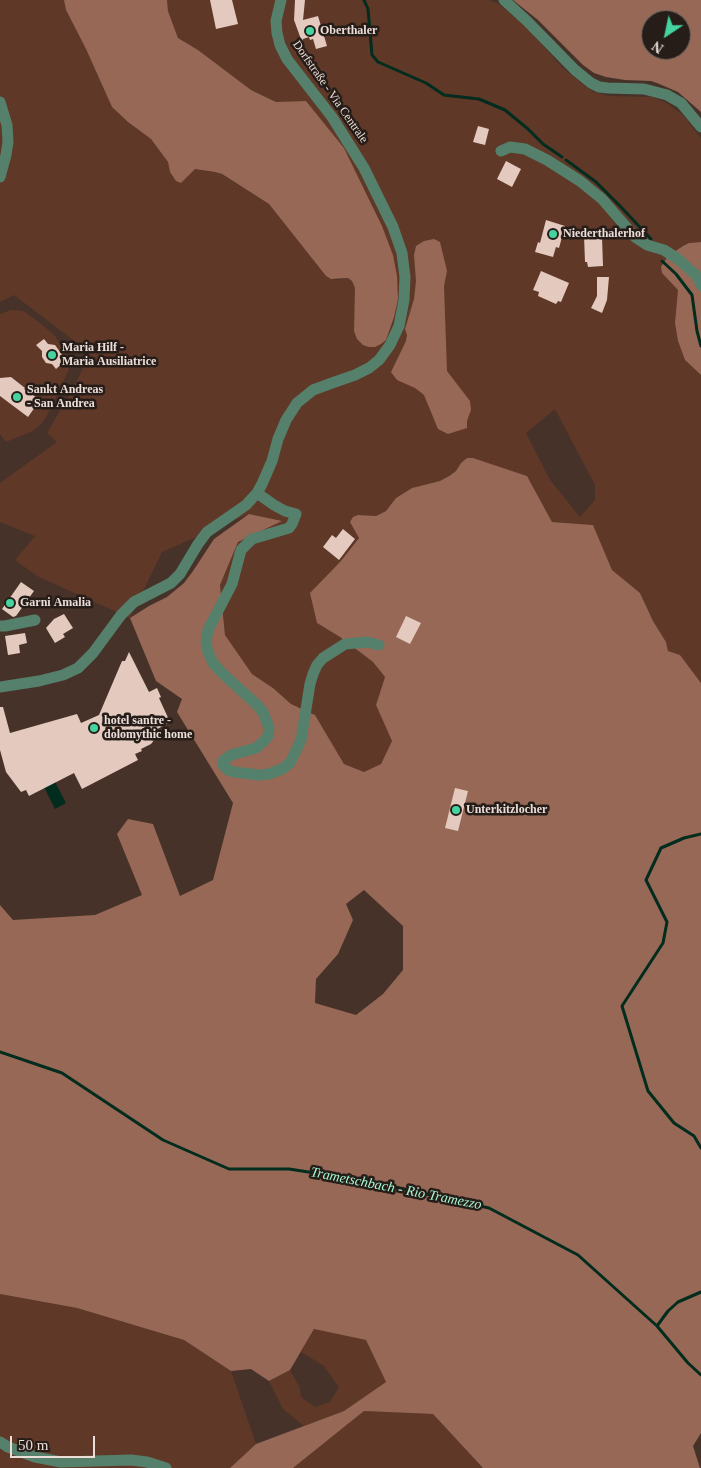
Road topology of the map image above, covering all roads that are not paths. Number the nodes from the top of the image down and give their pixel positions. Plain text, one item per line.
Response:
1 (281, 0) edge
2 (504, 0) edge
3 (0, 102) edge
4 (701, 127) edge
5 (501, 150) dead end
6 (0, 177) edge
7 (701, 285) edge
8 (257, 493) junction
9 (35, 620) dead end
10 (0, 626) edge
11 (379, 645) dead end
12 (0, 687) edge
13 (0, 1442) edge
14 (166, 1468) edge

1 - 8 street, Dorfstraße - Via Centrale
2 - 4 street
3 - 6 street
5 - 7 street
8 - 11 street
8 - 12 street, Dorfstraße - Via Centrale
9 - 10 street
13 - 14 street

